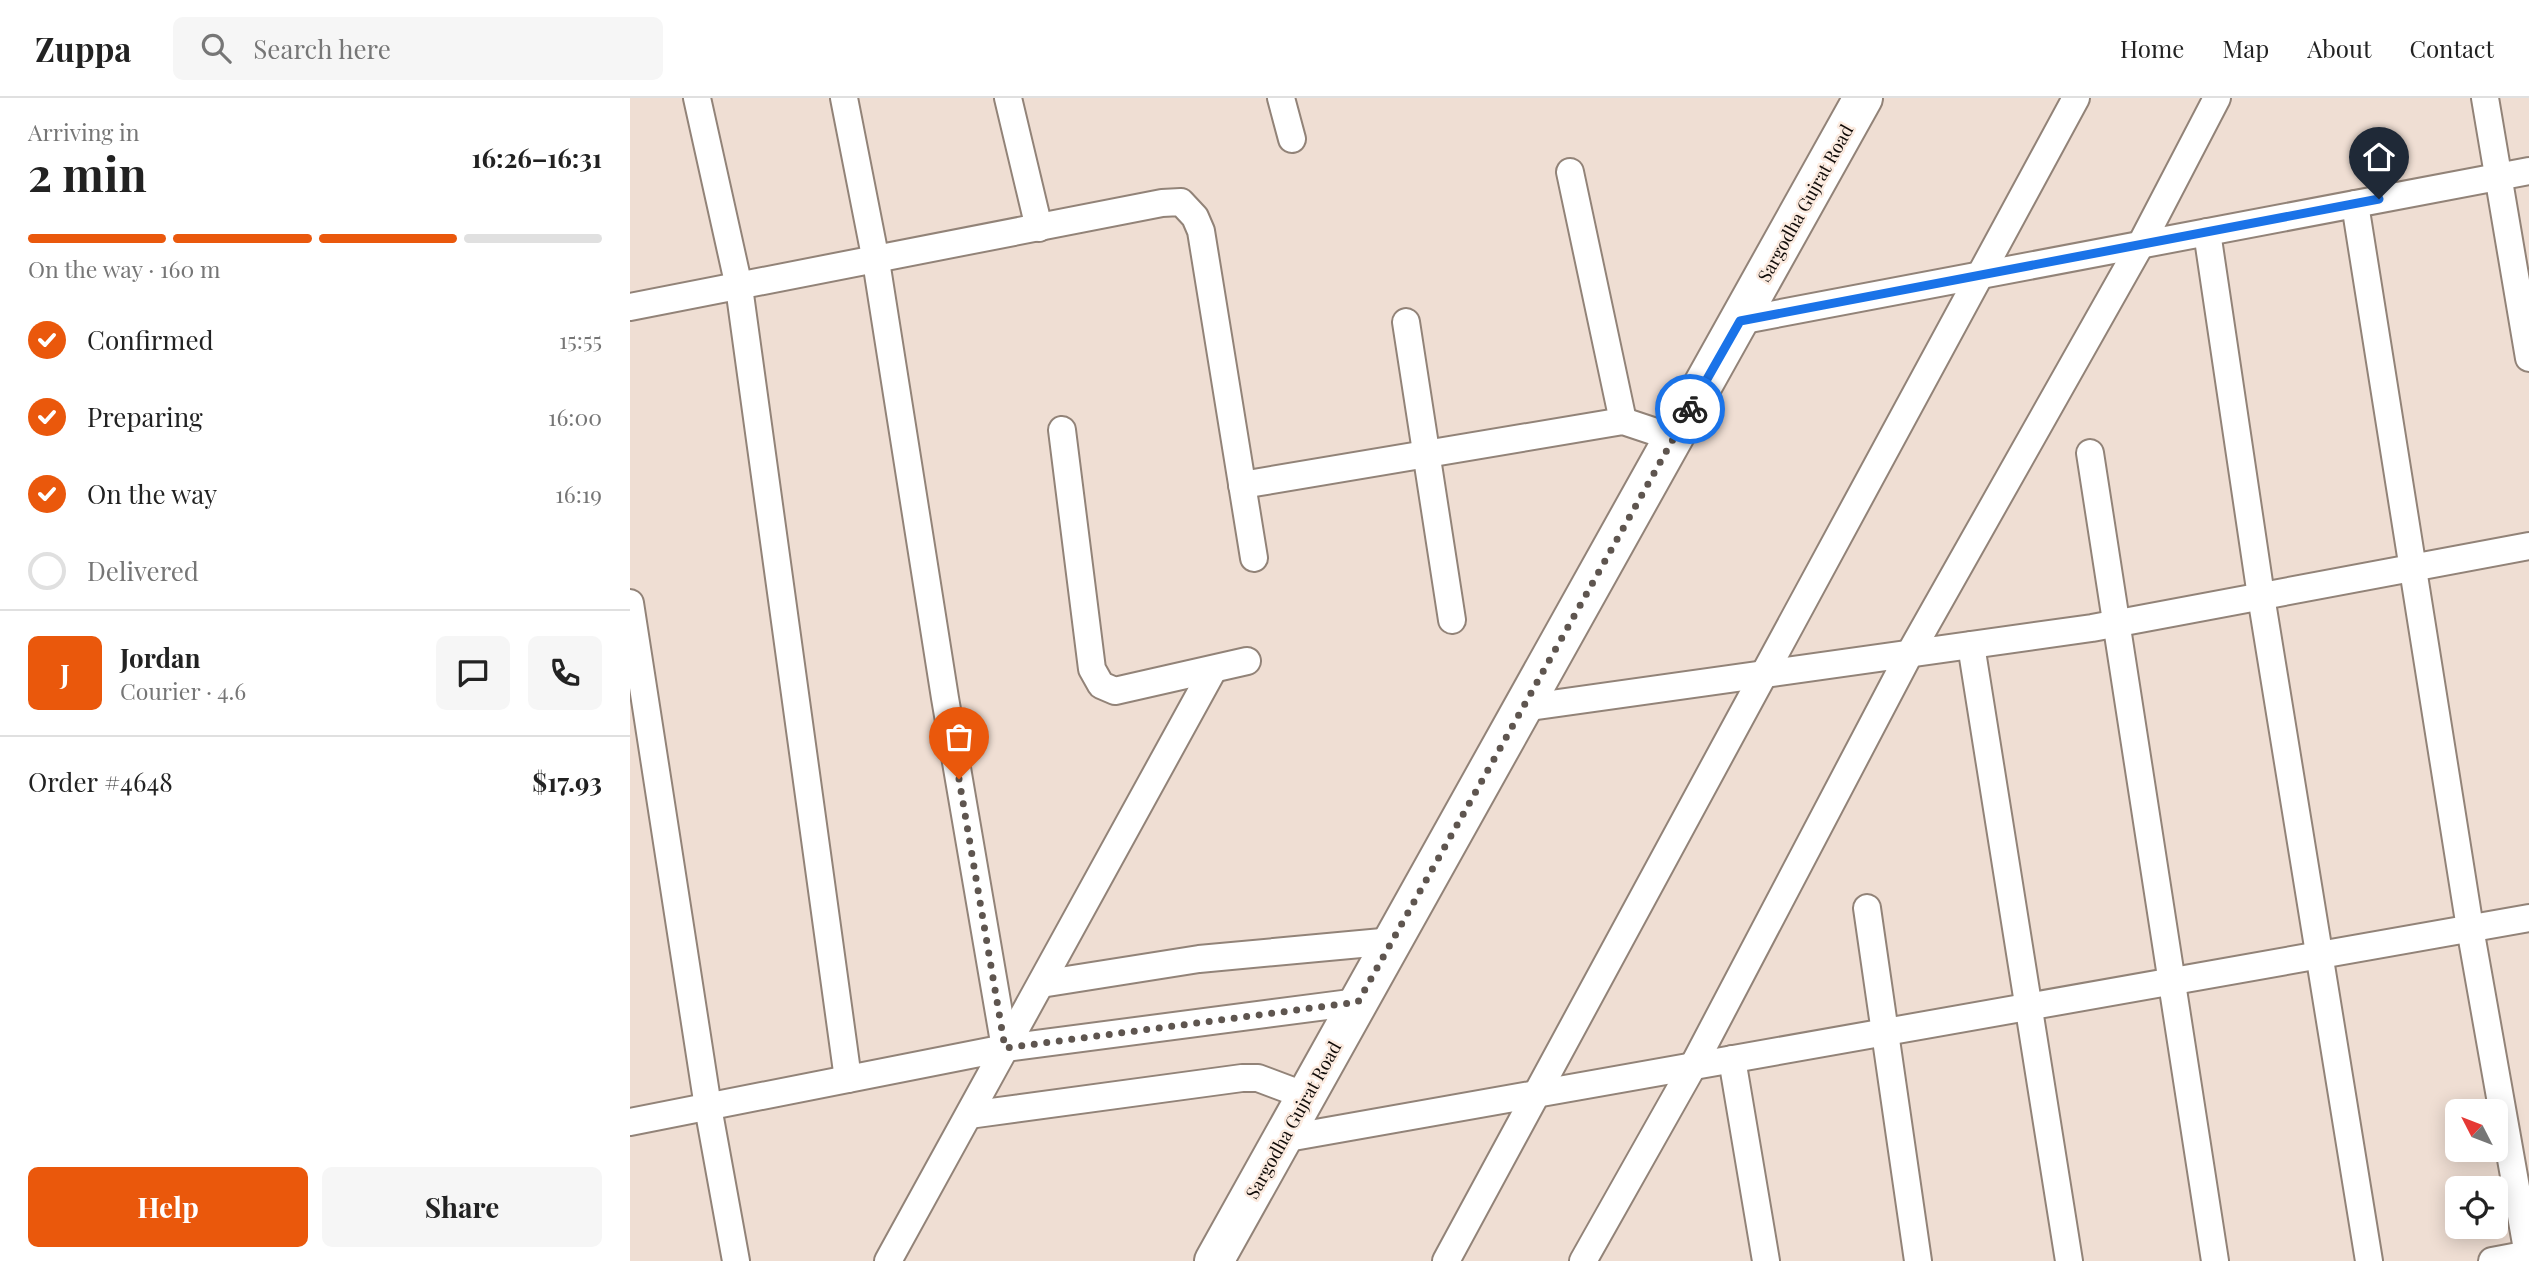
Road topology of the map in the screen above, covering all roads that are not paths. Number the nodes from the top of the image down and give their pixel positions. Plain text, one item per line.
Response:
1 (697, 98) edge
2 (844, 98) edge
3 (1008, 98) edge
4 (1282, 98) edge
5 (1863, 98) edge
6 (2076, 98) edge
7 (2217, 98) edge
8 (2485, 98) edge
9 (1292, 139) dead end
10 (2529, 170) edge
11 (1570, 172) dead end
12 (2499, 176) junction
13 (2355, 204) junction
14 (1039, 228) junction
15 (2207, 232) junction
16 (2141, 244) junction
17 (876, 261) junction
18 (1978, 275) junction
19 (739, 287) junction
20 (630, 307) edge
21 (1740, 321) junction
22 (1406, 323) dead end
23 (2529, 358) edge
24 (1623, 421) junction
25 (1062, 430) dead end
26 (1674, 438) junction
27 (2090, 453) dead end
28 (1426, 454) junction
29 (1242, 485) junction
30 (2529, 546) edge
31 (1254, 558) dead end
32 (2412, 568) junction
33 (2261, 596) junction
34 (630, 603) edge
35 (1452, 620) dead end
36 (2118, 623) junction
37 (1971, 645) junction
38 (1910, 653) junction
39 (1247, 661) dead end
40 (1212, 672) junction
41 (1763, 674) junction
42 (1523, 708) junction
43 (1867, 908) dead end
44 (2529, 918) edge
45 (2470, 928) junction
46 (1393, 941) junction
47 (2320, 955) junction
48 (2172, 981) junction
49 (1041, 984) junction
50 (1358, 1002) junction
51 (2029, 1006) junction
52 (1883, 1033) junction
53 (1005, 1048) junction
54 (1732, 1059) junction
55 (1693, 1066) junction
56 (848, 1079) junction
57 (1538, 1093) junction
58 (1306, 1096) junction
59 (708, 1107) junction
60 (969, 1115) junction
61 (630, 1122) edge
62 (1282, 1139) junction
63 (2529, 1254) edge
64 (736, 1261) edge
65 (888, 1261) edge
66 (1214, 1261) edge
67 (1446, 1261) edge
68 (1583, 1261) edge
69 (1766, 1261) edge
70 (1918, 1261) edge
71 (2069, 1261) edge
72 (2215, 1261) edge
73 (2369, 1261) edge
74 (2492, 1261) edge

1 - 19 street
2 - 17 street
3 - 14 street
4 - 9 street
5 - 21 main road, Sargodha Gujrat Road
6 - 18 street
7 - 16 street
8 - 12 street
10 - 12 street
11 - 24 street
12 - 13 street
12 - 23 street
13 - 15 street
13 - 32 street
14 - 17 street
14 - 29 street
15 - 16 street
15 - 33 street
16 - 18 street
16 - 38 street
17 - 19 street
17 - 53 street
18 - 21 street
18 - 41 street
19 - 20 street
19 - 56 street
21 - 26 main road, Sargodha Gujrat Road
22 - 28 street
24 - 26 street
24 - 28 street
25 - 40 street
26 - 42 main road, Sargodha Gujrat Road
27 - 36 street
28 - 29 street
28 - 35 street
29 - 31 street
30 - 32 street
32 - 33 street
32 - 45 street
33 - 36 street
33 - 47 street
34 - 59 street
36 - 37 street
36 - 48 street
37 - 38 street
37 - 51 street
38 - 41 street
38 - 55 street
39 - 40 street
40 - 49 street
41 - 42 street
41 - 57 street
42 - 46 main road, Sargodha Gujrat Road
43 - 52 street
44 - 45 street
45 - 47 street
45 - 63 street
46 - 49 street
46 - 50 main road, Sargodha Gujrat Road
47 - 48 street
47 - 73 street
48 - 51 street
48 - 72 street
49 - 53 street
50 - 53 street
50 - 58 main road, Sargodha Gujrat Road
51 - 52 street
51 - 71 street
52 - 54 street
52 - 70 street
53 - 56 street
53 - 60 street
54 - 55 street
54 - 69 street
55 - 57 street
55 - 68 street
56 - 59 street
57 - 62 street
57 - 67 street
58 - 60 street
58 - 62 main road, Sargodha Gujrat Road
59 - 61 street
59 - 64 street
60 - 65 street
62 - 66 main road, Sargodha Gujrat Road
63 - 74 street

